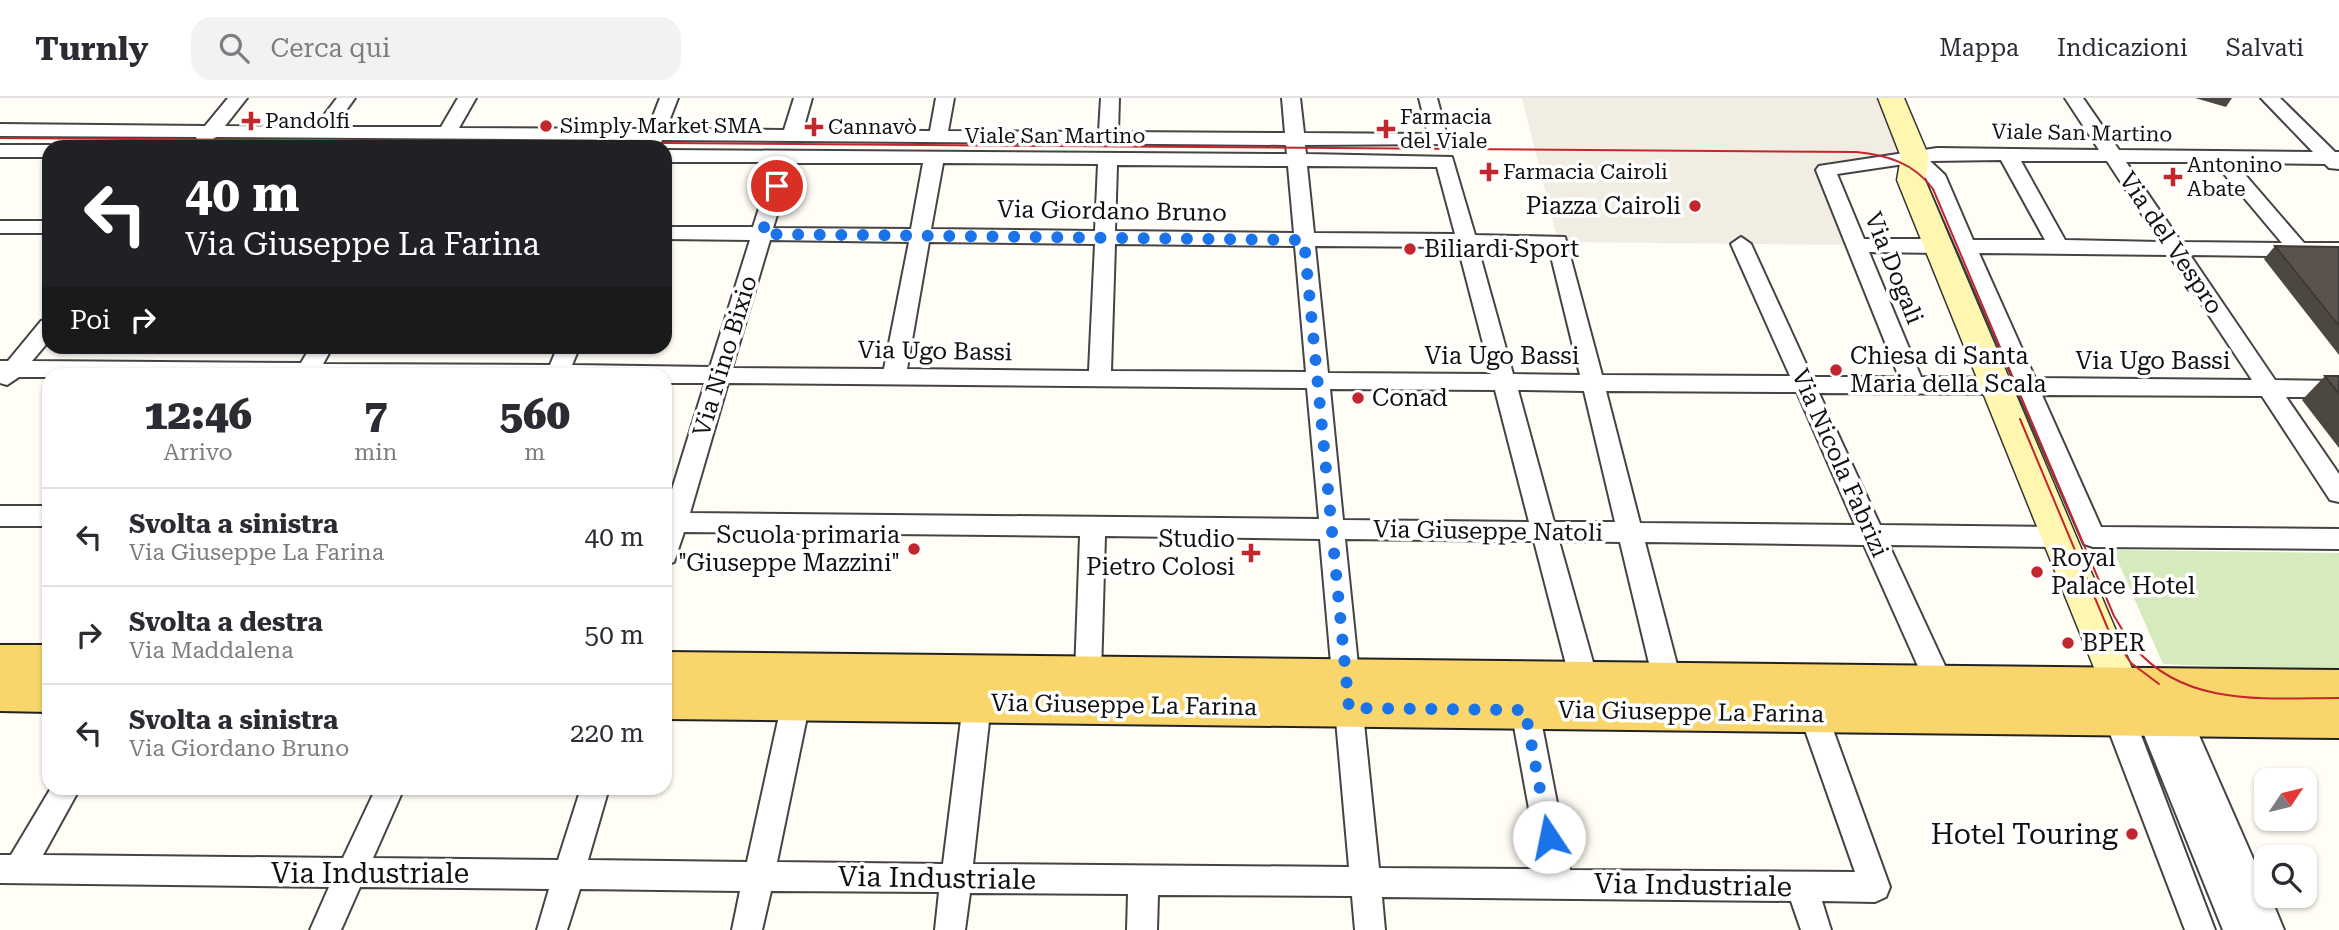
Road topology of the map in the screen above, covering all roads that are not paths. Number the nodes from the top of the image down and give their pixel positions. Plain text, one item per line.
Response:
1 (237, 98) edge
2 (346, 98) edge
3 (467, 98) edge
4 (669, 98) edge
5 (803, 98) edge
6 (945, 98) edge
7 (1110, 98) edge
8 (1291, 98) edge
9 (1428, 98) edge
10 (1891, 98) edge
11 (2074, 98) edge
12 (2270, 98) edge
13 (0, 130) edge
14 (210, 131) junction
15 (320, 132) junction
16 (447, 133) junction
17 (938, 136) junction
18 (1108, 137) junction
19 (1294, 139) junction
20 (203, 140) edge
21 (626, 140) edge
22 (652, 140) edge
23 (672, 142) edge
24 (788, 146) junction
25 (0, 151) edge
26 (42, 151) edge
27 (672, 155) edge
28 (2008, 155) junction
29 (2113, 156) junction
30 (1915, 157) junction
31 (2220, 157) junction
32 (934, 158) junction
33 (1108, 159) junction
34 (1297, 160) junction
35 (2336, 161) edge
36 (1826, 170) joint
37 (0, 227) edge
38 (42, 227) edge
39 (672, 233) edge
40 (762, 234) junction
41 (920, 236) junction
42 (1105, 238) junction
43 (1304, 240) junction
44 (1466, 241) junction
45 (1741, 244) dead end
46 (1857, 245) junction
47 (1952, 246) junction
48 (2058, 246) junction
49 (2175, 248) junction
50 (2298, 249) junction
51 (2339, 250) edge
52 (42, 334) edge
53 (5, 375) edge
54 (42, 375) edge
55 (672, 375) edge
56 (720, 375) junction
57 (894, 377) junction
58 (1100, 379) junction
59 (1318, 380) junction
60 (1504, 382) junction
61 (1592, 383) junction
62 (1805, 385) junction
63 (1913, 385) junction
64 (2012, 386) junction
65 (2269, 389) junction
66 (2339, 389) edge
67 (2339, 493) edge
68 (0, 516) edge
69 (42, 516) edge
70 (672, 516) edge
71 (672, 522) edge
72 (1093, 527) junction
73 (1332, 529) junction
74 (1545, 531) junction
75 (1630, 532) junction
76 (1872, 535) junction
77 (2059, 537) junction
78 (2339, 540) edge
79 (0, 663) edge
80 (42, 663) edge
81 (672, 670) edge
82 (1088, 674) junction
83 (1584, 680) junction
84 (1667, 680) junction
85 (1939, 683) junction
86 (0, 692) edge
87 (1347, 692) junction
88 (42, 693) edge
89 (672, 700) edge
90 (796, 702) junction
91 (976, 704) junction
92 (2142, 708) junction
93 (1525, 710) junction
94 (1813, 713) junction
95 (2337, 714) edge
96 (61, 795) edge
97 (387, 795) edge
98 (593, 795) edge
99 (9, 869) edge
100 (353, 873) junction
101 (569, 874) junction
102 (758, 876) junction
103 (956, 878) junction
104 (1143, 880) junction
105 (1366, 882) junction
106 (1558, 884) junction
107 (1802, 887) junction
108 (325, 930) edge
109 (552, 930) edge
110 (747, 930) edge
111 (950, 930) edge
112 (1142, 930) edge
113 (1370, 930) edge
114 (1816, 930) edge
115 (2200, 930) edge
116 (2238, 930) edge
117 (2269, 930) edge

1 - 14 street
2 - 15 street
3 - 16 street
4 - 22 street
5 - 24 street, Via Nino Bixio
6 - 17 street
7 - 18 street
8 - 19 street
9 - 19 street, Viale San Martino
10 - 30 street
11 - 29 street, Via del Vespro
12 - 35 street
13 - 14 street, Viale San Martino
14 - 15 street, Viale San Martino
14 - 20 street
15 - 16 street, Viale San Martino
16 - 21 street, Viale San Martino
17 - 18 street, Viale San Martino
17 - 24 street, Viale San Martino
18 - 19 street, Viale San Martino
19 - 34 street
23 - 24 street, Viale San Martino
24 - 27 street, Viale San Martino
24 - 32 street, Viale San Martino
24 - 40 street, Via Nino Bixio
25 - 26 street
28 - 29 street, Viale San Martino
28 - 30 street, Viale San Martino
28 - 48 street
29 - 31 street, Viale San Martino
29 - 49 street, Via del Vespro
30 - 36 street, Viale San Martino
30 - 47 street
31 - 35 street, Viale San Martino
31 - 50 street
32 - 33 street, Viale San Martino
32 - 41 street
33 - 34 street, Viale San Martino
33 - 42 street
34 - 43 street
34 - 44 street, Viale San Martino
36 - 46 street, Via Dogali
37 - 38 street
39 - 40 street, Via Giordano Bruno
40 - 41 street, Via Giordano Bruno
40 - 56 street, Via Nino Bixio
41 - 42 street, Via Giordano Bruno
41 - 57 street
42 - 43 street, Via Giordano Bruno
42 - 58 street
43 - 44 street, Via Giordano Bruno
43 - 59 street
44 - 60 street
44 - 61 street, Via Giordano Bruno
45 - 62 street, Via Nicola Fabrizi
46 - 47 street
46 - 63 street, Via Dogali
47 - 48 street
47 - 64 street
48 - 49 street
49 - 50 street
49 - 65 street, Via del Vespro
50 - 51 street
52 - 53 street
53 - 54 street
55 - 56 street, Via Ugo Bassi
56 - 57 street, Via Ugo Bassi
56 - 70 street, Via Nino Bixio
57 - 58 street, Via Ugo Bassi
58 - 59 street, Via Ugo Bassi
59 - 60 street, Via Ugo Bassi
59 - 73 street
60 - 61 street, Via Ugo Bassi
60 - 74 street
61 - 62 street, Via Ugo Bassi
61 - 75 street
62 - 63 street, Via Ugo Bassi
62 - 76 street, Via Nicola Fabrizi
63 - 64 street, Via Ugo Bassi
64 - 65 street, Via Ugo Bassi
64 - 77 street
64 - 78 street
65 - 66 street, Via Ugo Bassi
65 - 67 street, Via del Vespro
68 - 69 street
71 - 72 street, Via Giuseppe Natoli
72 - 73 street, Via Giuseppe Natoli
72 - 82 street
73 - 74 street, Via Giuseppe Natoli
73 - 87 street
74 - 75 street, Via Giuseppe Natoli
74 - 83 street
75 - 76 street, Via Giuseppe Natoli
75 - 84 street
76 - 77 street, Via Giuseppe Natoli
76 - 85 street, Via Nicola Fabrizi
77 - 92 street
79 - 80 main road
81 - 82 main road, Via Giuseppe La Farina
82 - 87 main road, Via Giuseppe La Farina
83 - 84 main road, Via Giuseppe La Farina
83 - 87 main road, Via Giuseppe La Farina
84 - 85 main road, Via Giuseppe La Farina
85 - 92 main road, Via Giuseppe La Farina
86 - 88 main road
87 - 91 main road, Via Giuseppe La Farina
87 - 93 main road, Via Giuseppe La Farina
87 - 105 street
89 - 90 main road, Via Giuseppe La Farina
90 - 91 main road, Via Giuseppe La Farina
90 - 102 street
91 - 103 street
92 - 94 main road, Via Giuseppe La Farina
92 - 95 main road, Via Giuseppe La Farina
92 - 95 main road, Via Giuseppe La Farina
92 - 115 street
92 - 116 street
92 - 117 street
93 - 94 main road, Via Giuseppe La Farina
93 - 106 street
94 - 107 street, Via Industriale
96 - 99 street
97 - 100 street
98 - 101 street
99 - 100 street, Via Industriale
100 - 101 street, Via Industriale
100 - 108 street
101 - 102 street, Via Industriale
101 - 109 street
102 - 103 street, Via Industriale
102 - 110 street
103 - 104 street, Via Industriale
103 - 111 street
104 - 105 street, Via Industriale
104 - 112 street
105 - 106 street, Via Industriale
105 - 113 street
106 - 107 street, Via Industriale
107 - 114 street

